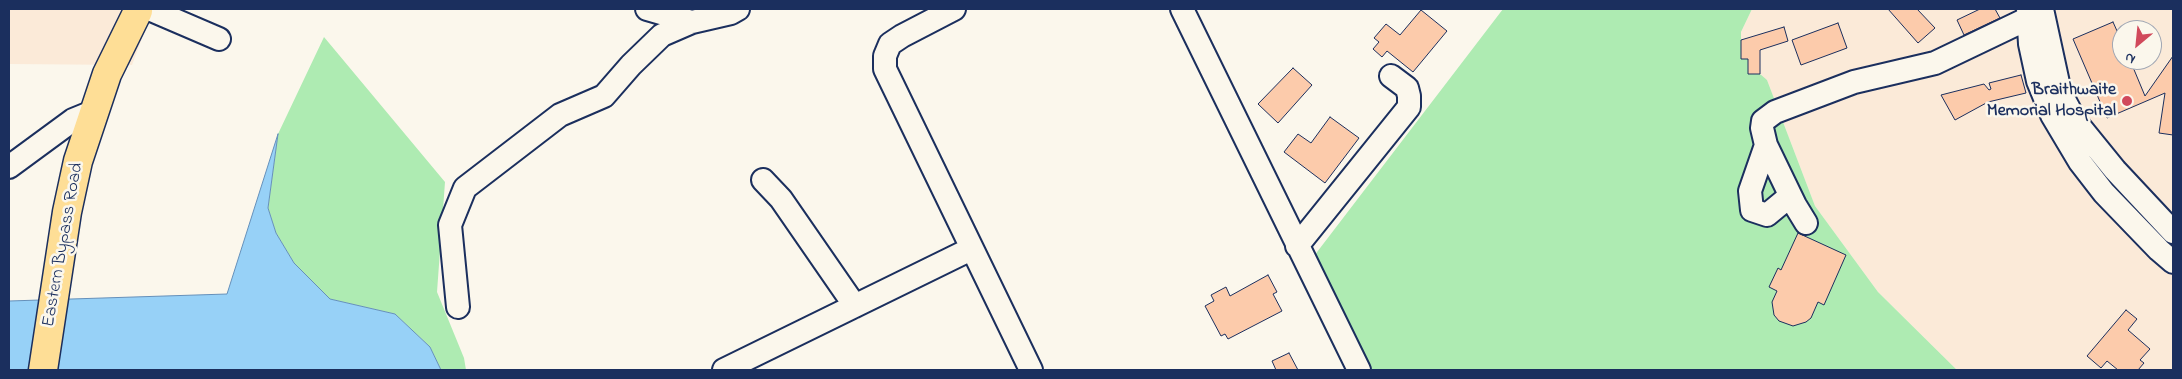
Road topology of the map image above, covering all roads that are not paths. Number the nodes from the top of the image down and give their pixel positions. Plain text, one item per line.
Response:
1 (648, 9) edge
2 (738, 9) edge
3 (954, 9) edge
4 (1182, 9) edge
5 (142, 10) edge
6 (2033, 12) edge
7 (692, 22) junction
8 (219, 39) dead end
9 (1391, 76) dead end
10 (95, 110) junction
11 (1766, 145) junction
12 (9, 166) edge
13 (763, 180) dead end
14 (1790, 196) junction
15 (76, 213) junction
16 (1806, 223) dead end
17 (2173, 232) edge
18 (1298, 246) junction
19 (971, 249) junction
20 (2173, 262) edge
21 (855, 306) junction
22 (458, 307) dead end
23 (43, 370) edge
24 (62, 370) edge
25 (724, 370) edge
26 (1031, 370) edge
27 (1359, 370) edge

1 - 7 street
2 - 7 street
3 - 19 street
4 - 18 street
5 - 8 street
5 - 10 main road, Eastern Bypass Road
5 - 15 main road, Eastern Bypass Road
6 - 11 street
6 - 17 street
6 - 20 street
7 - 22 street
9 - 18 street
10 - 12 street
10 - 15 main road, Eastern Bypass Road
11 - 14 street
11 - 14 street
13 - 21 street
14 - 16 street
15 - 23 main road, Eastern Bypass Road
15 - 24 main road, Eastern Bypass Road
18 - 27 street
19 - 21 street
19 - 26 street
21 - 25 street

